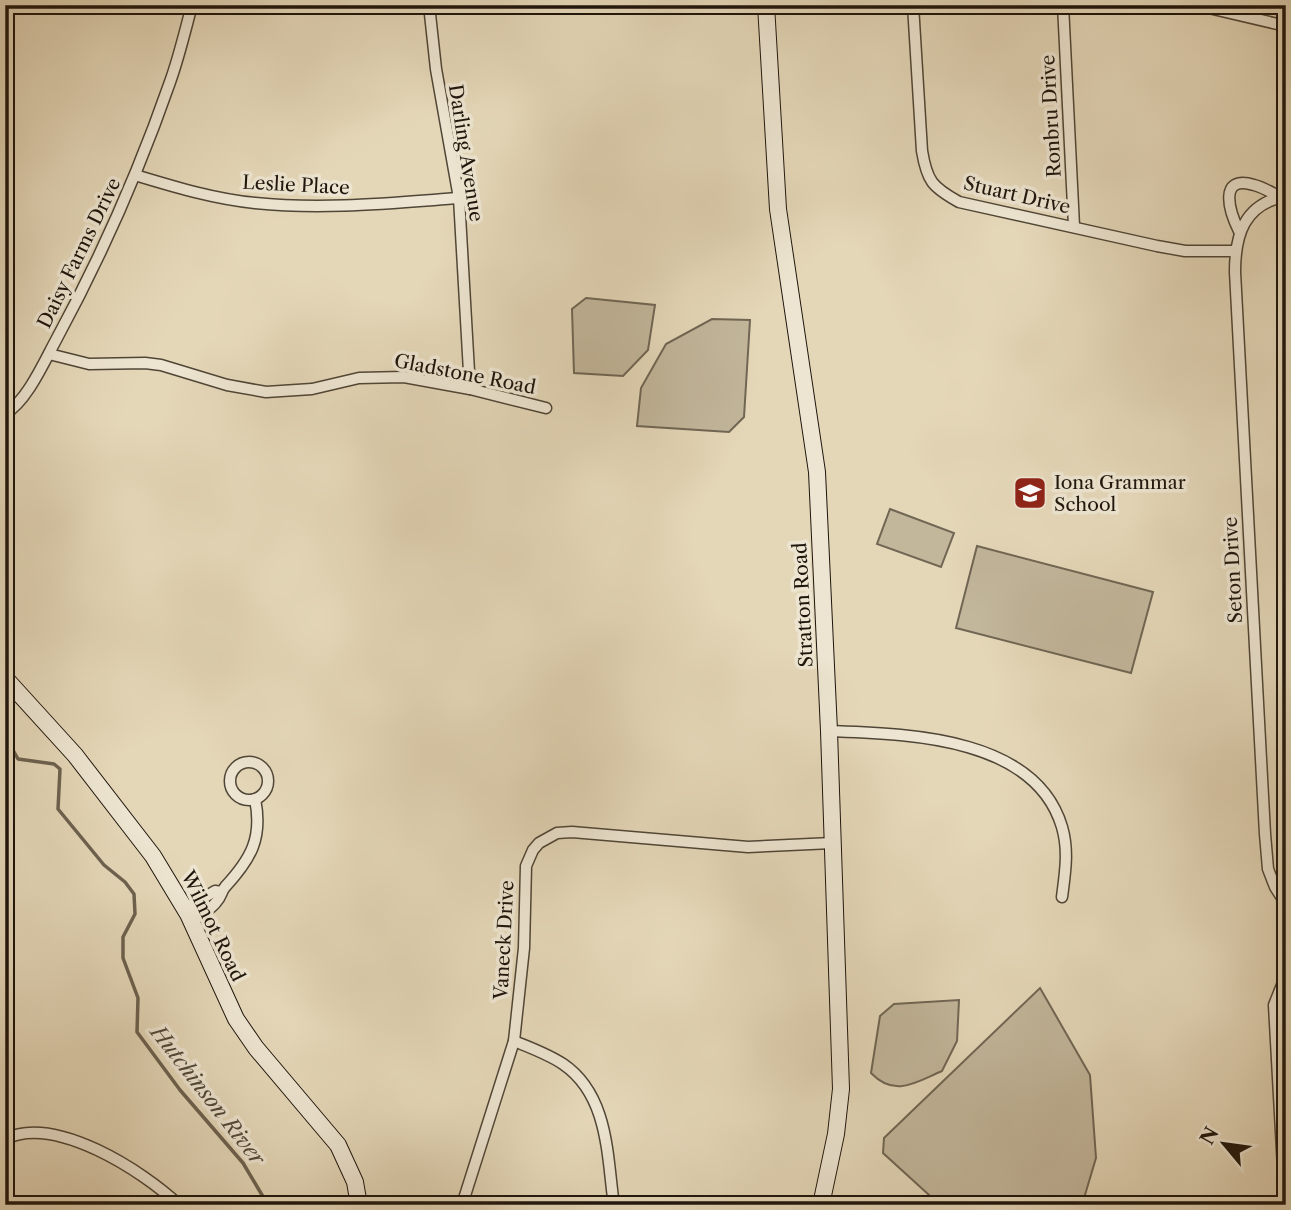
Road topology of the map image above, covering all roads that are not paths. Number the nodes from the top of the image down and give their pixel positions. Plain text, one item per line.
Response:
1 (192, 5) edge
2 (429, 5) edge
3 (766, 5) edge
4 (913, 5) edge
5 (1063, 5) edge
6 (1196, 5) edge
7 (1286, 26) edge
8 (135, 175) junction
9 (1283, 196) edge
10 (459, 198) junction
11 (1074, 226) junction
12 (1240, 230) junction
13 (1235, 251) junction
14 (49, 354) junction
15 (470, 389) junction
16 (546, 408) dead end
17 (5, 414) edge
18 (5, 678) edge
19 (829, 731) junction
20 (255, 799) dead end
21 (832, 843) junction
22 (1062, 897) dead end
23 (1286, 904) edge
24 (188, 915) junction
25 (1286, 975) edge
26 (514, 1041) junction
27 (5, 1139) edge
28 (178, 1205) edge
29 (359, 1205) edge
30 (463, 1205) edge
31 (616, 1205) edge
32 (821, 1205) edge
33 (1285, 1205) edge

1 - 8 street, Daisy Farms Drive
2 - 10 street, Darling Avenue
3 - 19 street, Stratton Road
4 - 11 street, Stuart Drive
5 - 11 street, Ronbru Drive
6 - 7 street
8 - 10 street, Leslie Place
8 - 14 street, Daisy Farms Drive
9 - 12 street
9 - 12 street
10 - 15 street, Darling Avenue
11 - 13 street, Stuart Drive
12 - 13 street, Seton Drive
13 - 23 street, Seton Drive
14 - 15 street, Gladstone Road
14 - 17 street, Daisy Farms Drive
15 - 16 street, Gladstone Road
18 - 24 street, Wilmot Road
19 - 21 street, Stratton Road
19 - 22 street
20 - 24 street
21 - 26 street, Vaneck Drive
21 - 32 street, Stratton Road
24 - 29 street, Wilmot Road
25 - 33 street
26 - 30 street, Vaneck Drive
26 - 31 street
27 - 28 street

